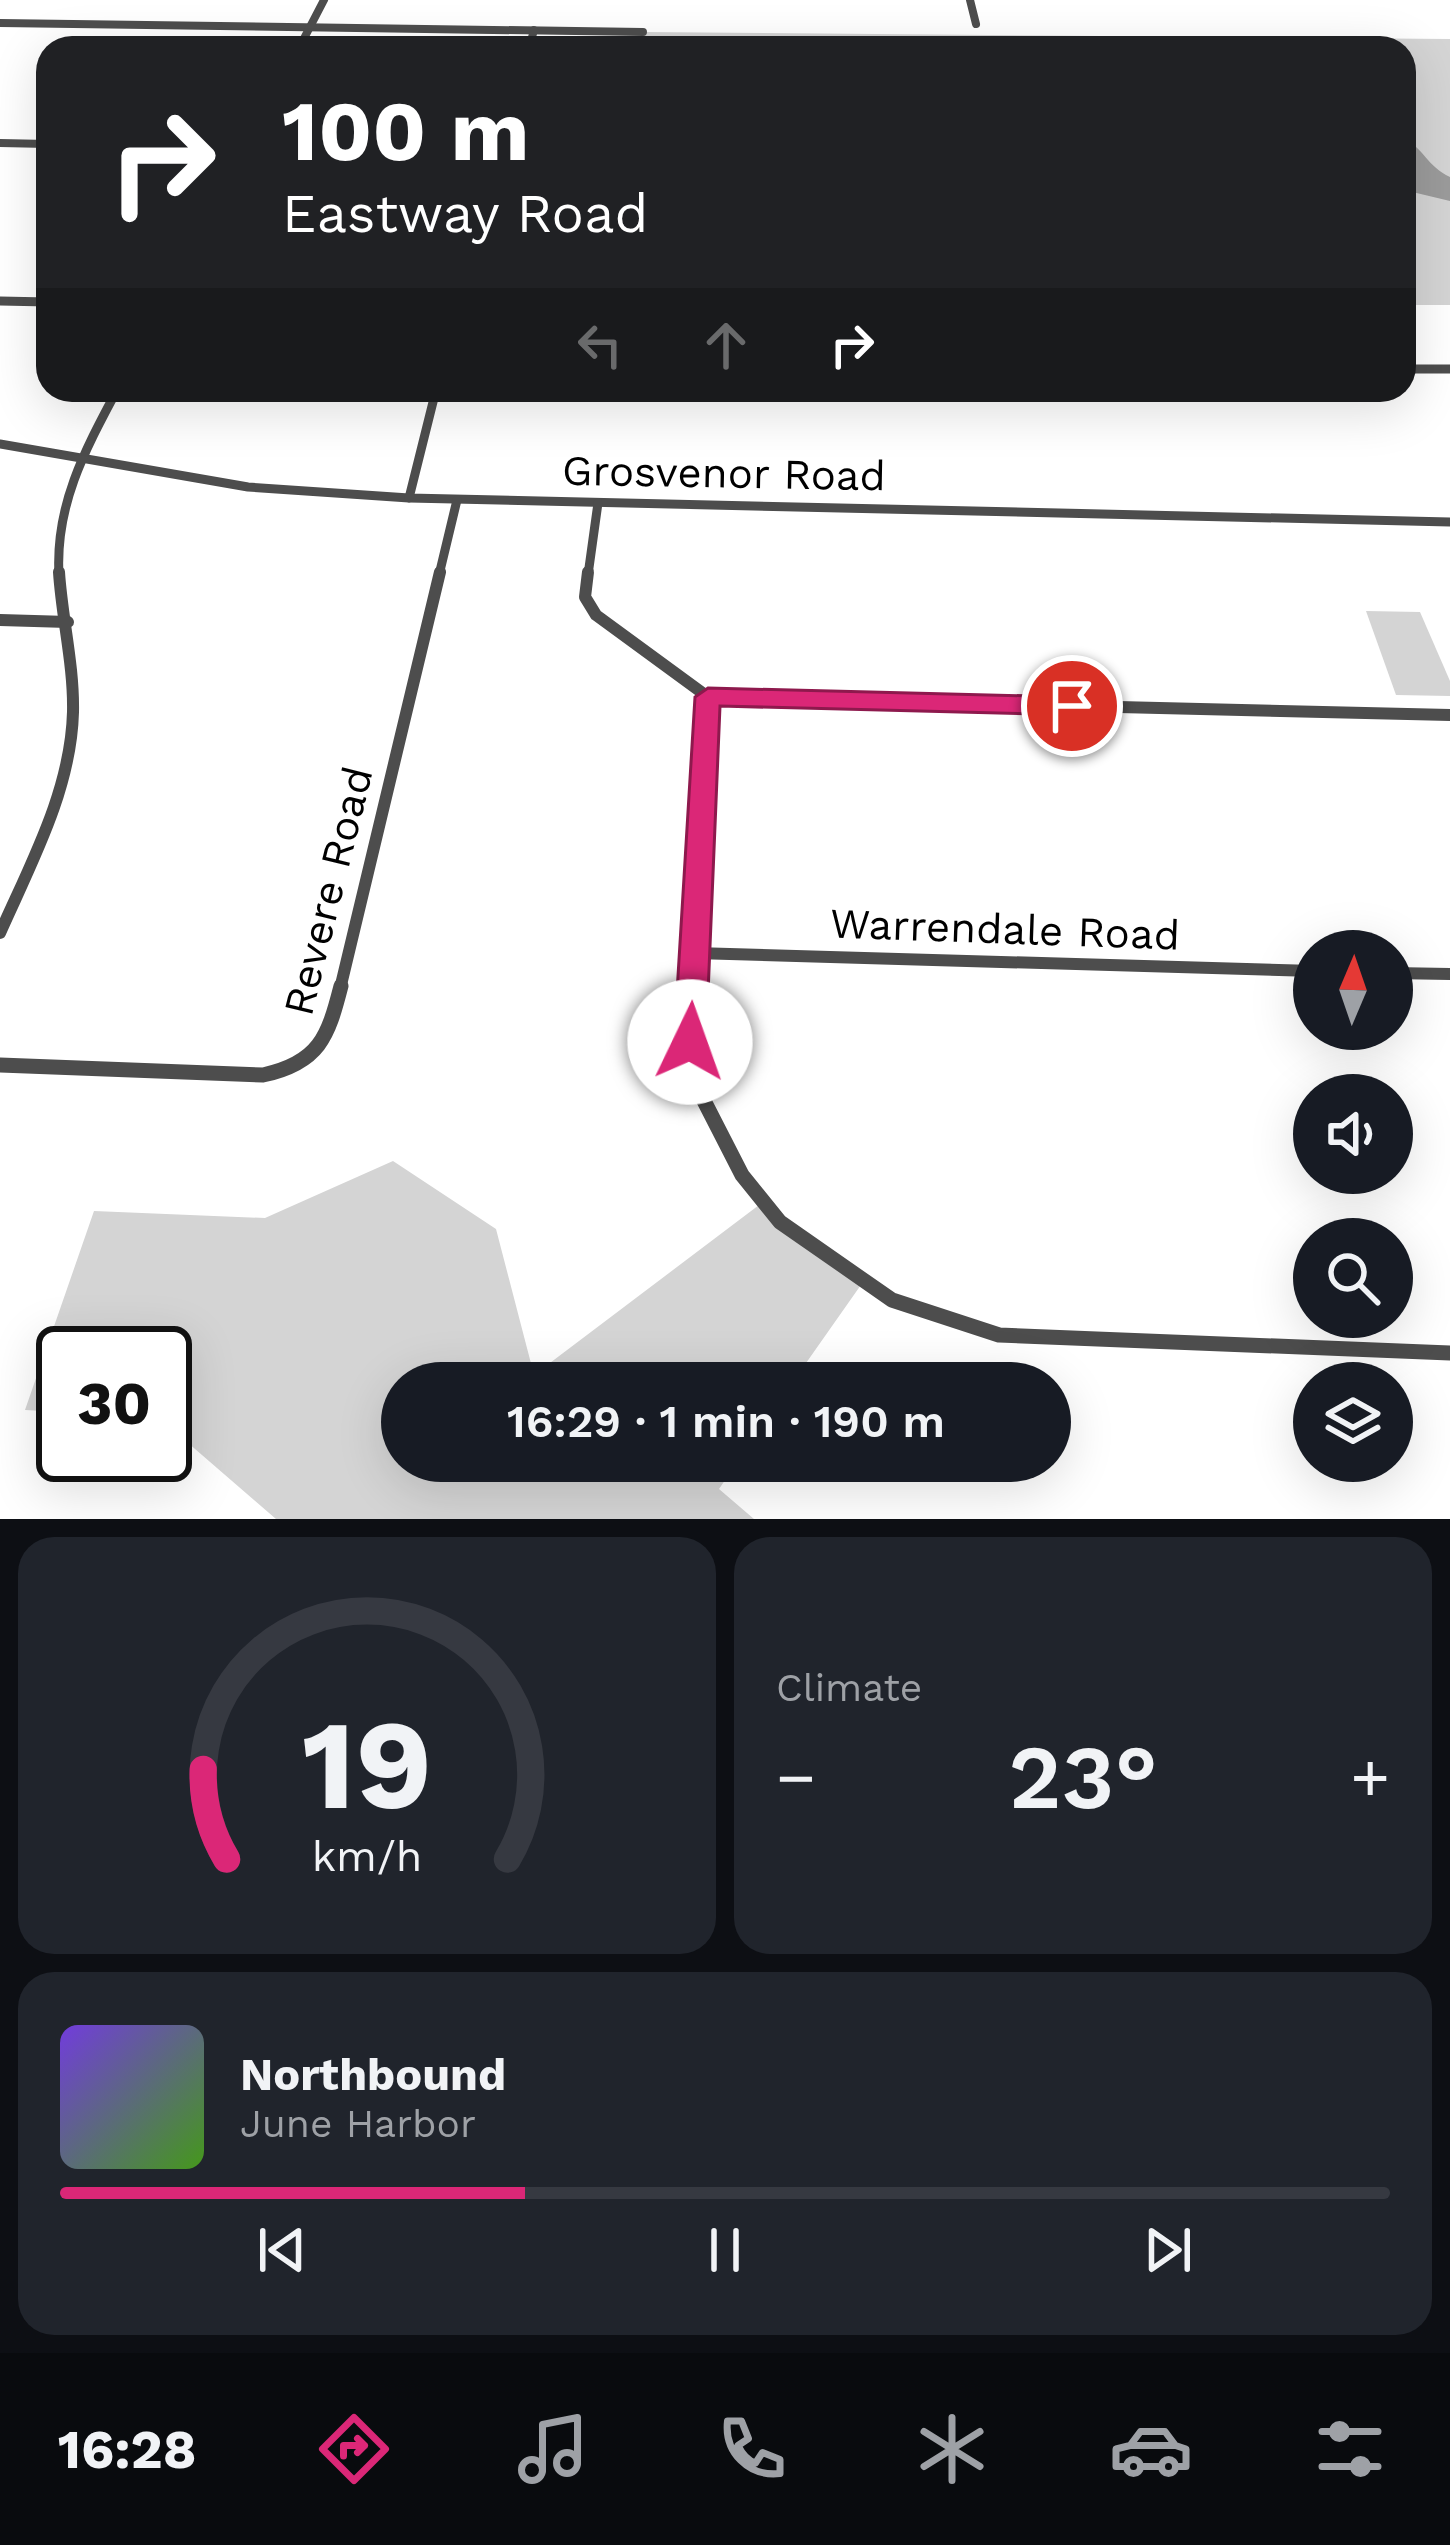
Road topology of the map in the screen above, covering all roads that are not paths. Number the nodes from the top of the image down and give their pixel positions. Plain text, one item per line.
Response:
1 (324, 0) edge
2 (970, 0) edge
3 (0, 23) edge
4 (976, 25) dead end
5 (310, 28) junction
6 (534, 30) junction
7 (644, 32) dead end
8 (306, 36) edge
9 (532, 36) edge
10 (0, 143) edge
11 (36, 144) edge
12 (0, 301) edge
13 (36, 302) edge
14 (1416, 368) edge
15 (1450, 369) edge
16 (111, 402) edge
17 (433, 402) edge
18 (0, 444) edge
19 (82, 456) junction
20 (410, 498) junction
21 (457, 500) junction
22 (598, 503) junction
23 (1450, 522) edge
24 (0, 620) edge
25 (68, 622) junction
26 (708, 697) junction
27 (1450, 715) edge
28 (0, 933) edge
29 (694, 953) junction
30 (1293, 969) edge
31 (1413, 973) edge
32 (1450, 974) edge
33 (0, 1065) edge
34 (1450, 1353) edge

1 - 5 street
2 - 4 street
3 - 5 street
5 - 6 street
5 - 8 street
6 - 7 street
6 - 9 street
10 - 11 street
12 - 13 street
14 - 15 street
16 - 19 street
17 - 20 street
18 - 19 street, Grosvenor Road
19 - 20 street, Grosvenor Road
19 - 25 street
20 - 21 street, Grosvenor Road
21 - 22 street, Grosvenor Road
21 - 33 street, Revere Road
22 - 23 street, Grosvenor Road
22 - 26 street
24 - 25 street
25 - 28 street
26 - 27 street
26 - 29 street
29 - 30 street, Warrendale Road
29 - 34 street
31 - 32 street

